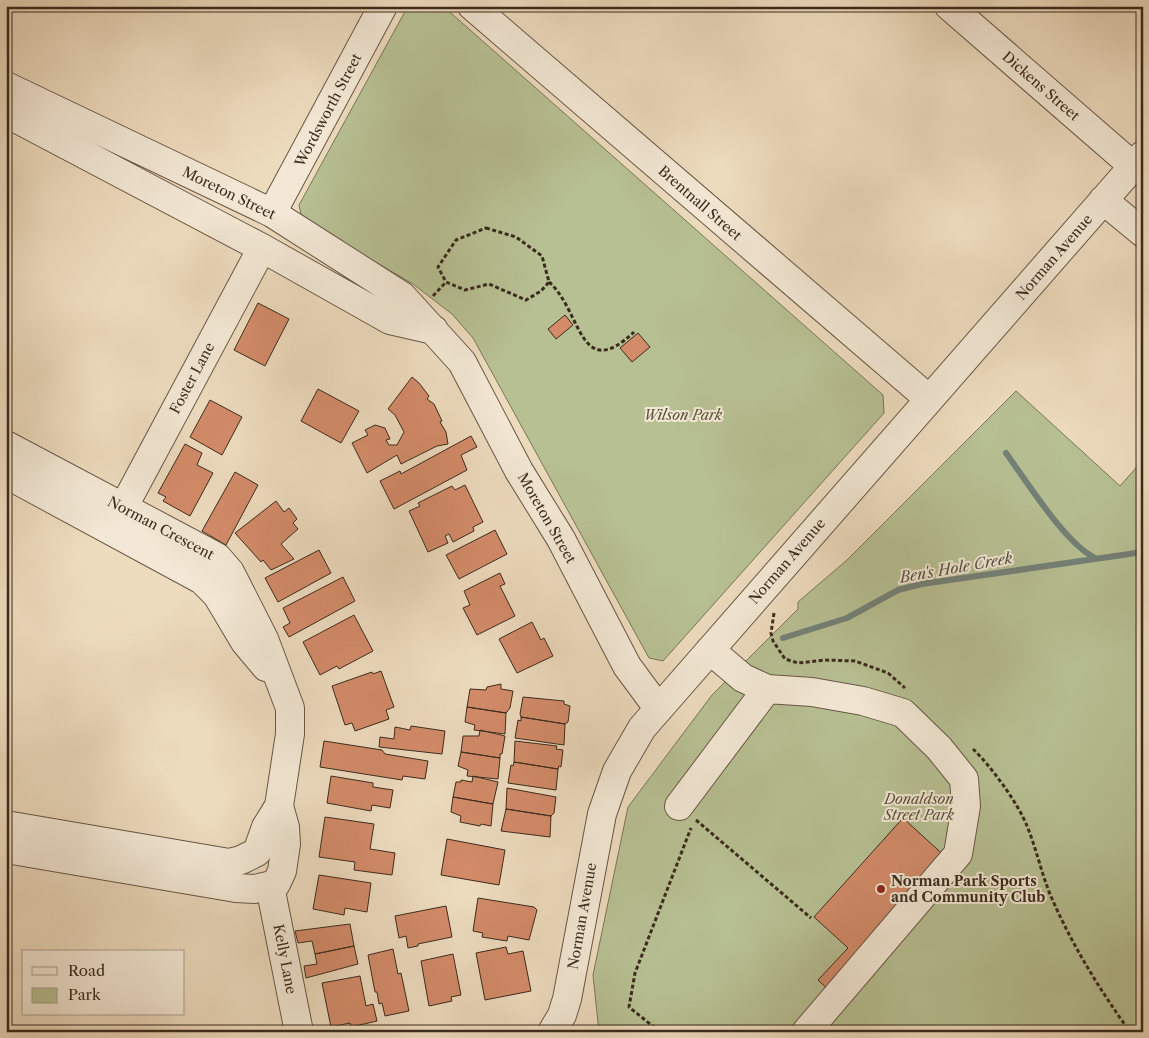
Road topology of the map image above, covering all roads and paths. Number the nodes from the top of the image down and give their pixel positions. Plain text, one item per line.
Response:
1 (383, 6) edge
2 (472, 6) edge
3 (949, 6) edge
4 (6, 86) edge
5 (6, 113) edge
6 (1138, 160) edge
7 (1103, 200) junction
8 (272, 213) junction
9 (1143, 233) edge
10 (262, 248) junction
11 (549, 282) junction
12 (434, 330) junction
13 (634, 332) dead end
14 (929, 399) junction
15 (6, 445) edge
16 (6, 474) edge
17 (123, 508) junction
18 (710, 650) junction
19 (280, 683) junction
20 (767, 689) junction
21 (658, 708) junction
22 (279, 806) junction
23 (687, 813) junction
24 (6, 825) edge
25 (6, 849) edge
26 (270, 886) junction
27 (811, 918) dead end
28 (1100, 991) dead end
29 (299, 1032) edge
30 (552, 1032) edge
31 (660, 1032) edge
32 (806, 1032) edge
33 (1130, 1032) edge

1 - 8 street, Wordsworth Street
2 - 14 street, Brentnall Street
3 - 6 street, Dickens Street
4 - 8 street, Moreton Street
5 - 10 street
6 - 7 street, Norman Avenue
7 - 9 street
7 - 14 street, Norman Avenue
8 - 12 street, Moreton Street
10 - 12 street
10 - 17 street, Foster Lane
11 - 11 path
11 - 13 path
12 - 21 street, Moreton Street
14 - 18 street, Norman Avenue
15 - 17 street, Norman Crescent
16 - 19 street, Norman Crescent
17 - 19 street, Norman Crescent
18 - 20 street
18 - 21 street, Norman Avenue
19 - 22 street, Norman Crescent
20 - 23 street
20 - 32 street
21 - 30 street, Norman Avenue
22 - 24 street, Norman Crescent
22 - 26 street, Norman Crescent
23 - 27 path
23 - 31 path
25 - 26 street
26 - 29 street, Kelly Lane
28 - 33 path

